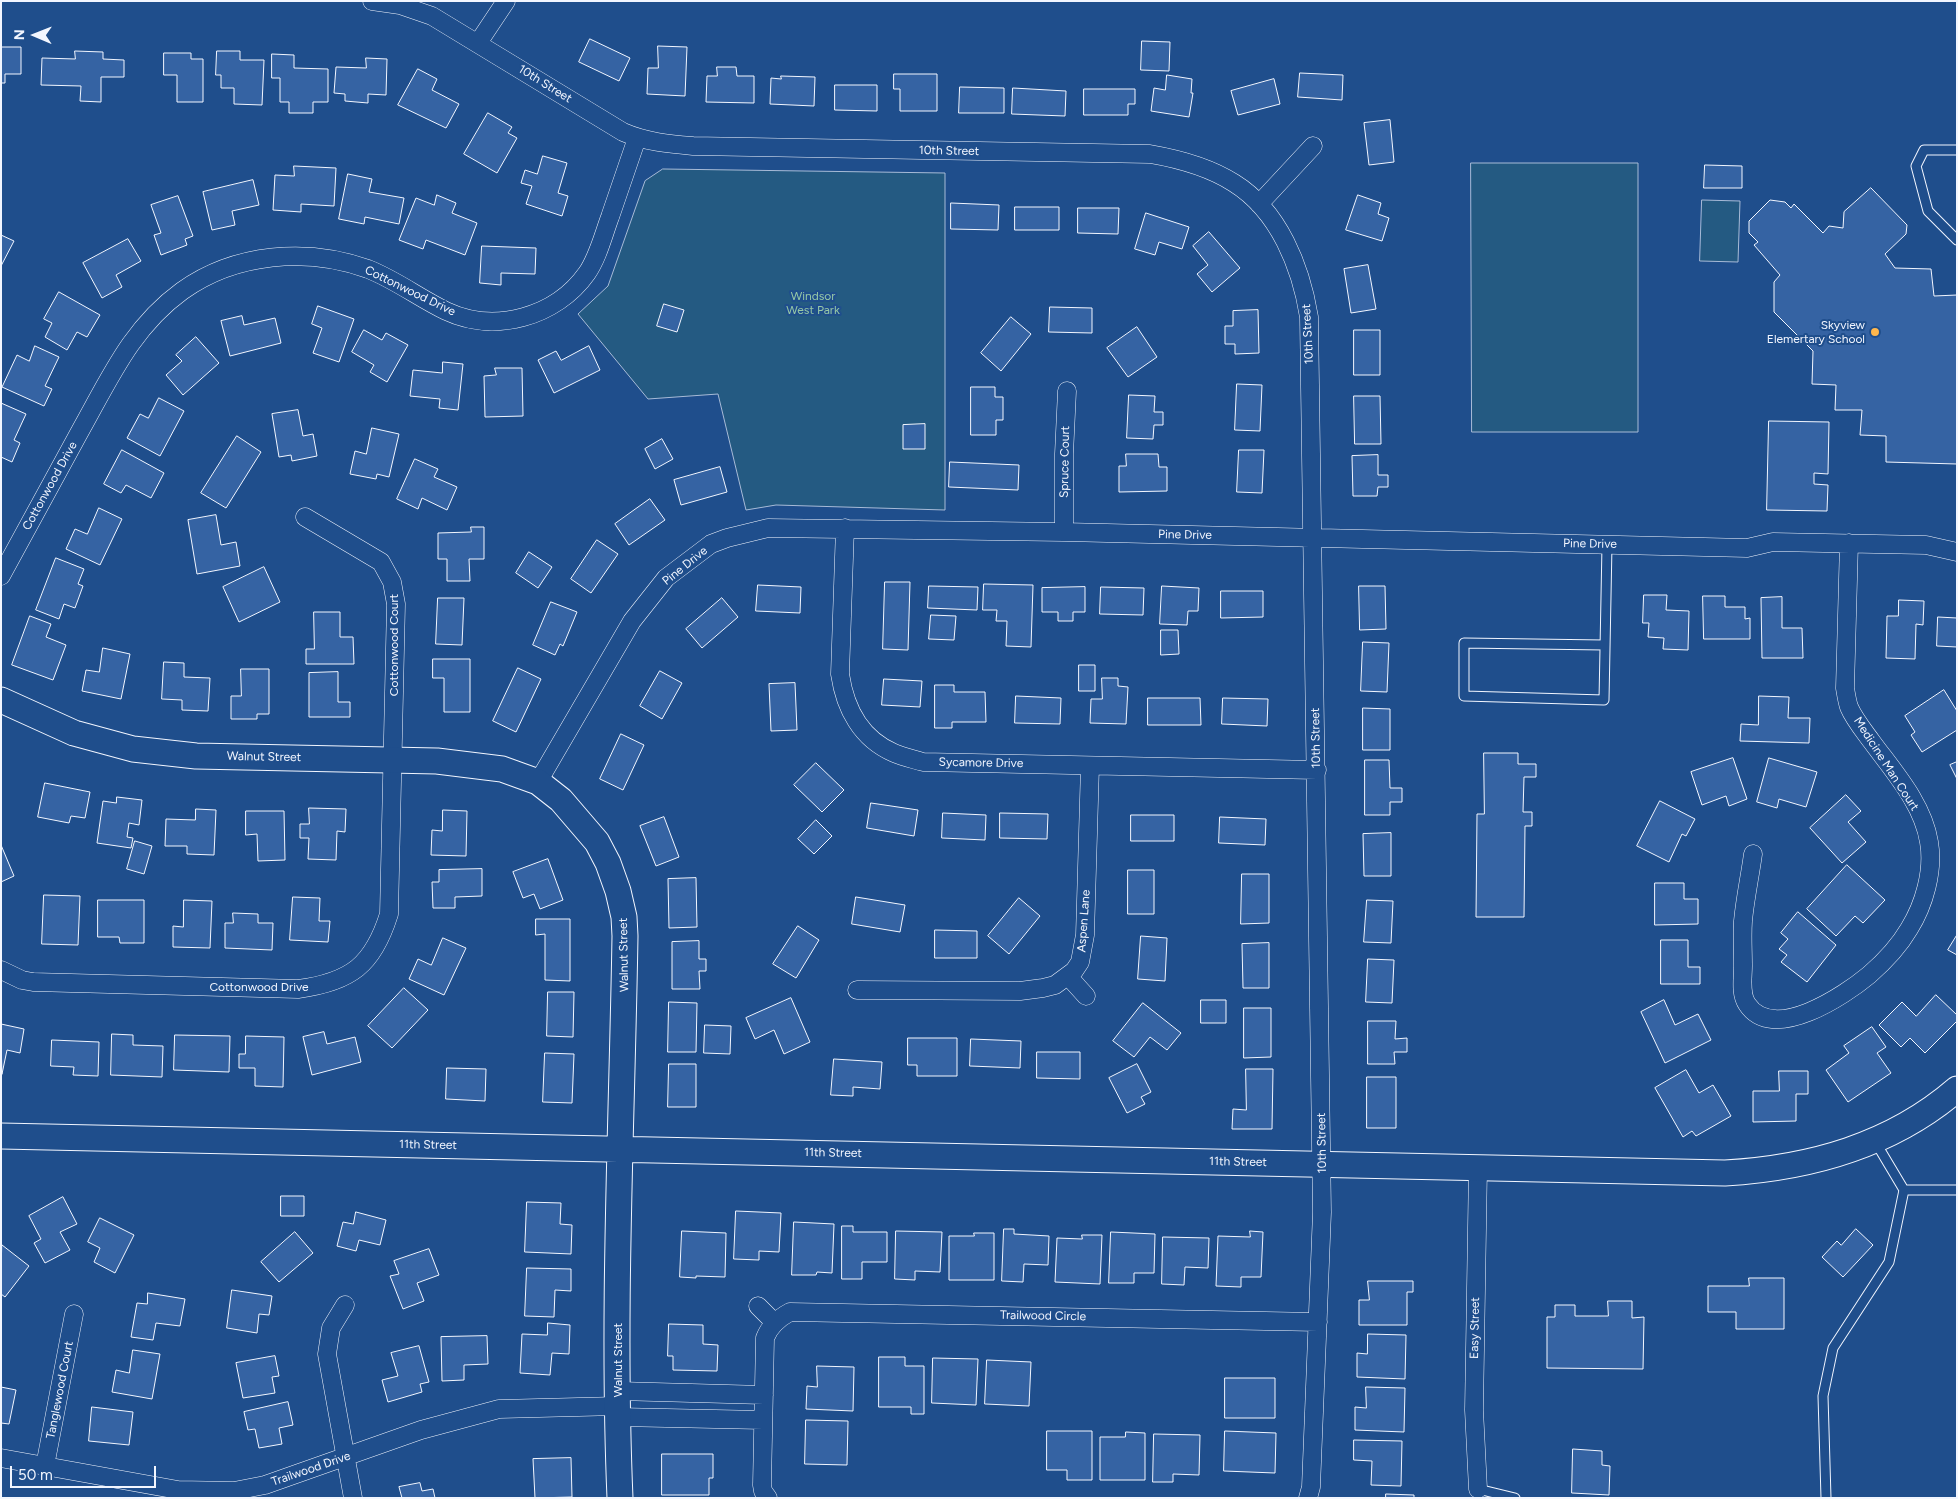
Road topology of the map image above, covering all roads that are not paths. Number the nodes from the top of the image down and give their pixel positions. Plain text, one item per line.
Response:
1 (372, 1) edge
2 (506, 1) edge
3 (478, 43) junction
4 (636, 138) junction
5 (1313, 146) dead end
6 (1957, 150) edge
7 (1259, 204) junction
8 (1957, 240) edge
9 (1067, 391) dead end
10 (305, 517) dead end
11 (845, 528) junction
12 (1064, 532) junction
13 (1313, 538) junction
14 (1849, 543) junction
15 (1607, 545) junction
16 (1957, 552) edge
17 (1, 576) edge
18 (1604, 645) junction
19 (1, 700) edge
20 (393, 760) junction
21 (1090, 766) junction
22 (1317, 770) junction
23 (538, 782) junction
24 (1753, 854) dead end
25 (1, 970) edge
26 (1068, 976) junction
27 (857, 990) dead end
28 (1086, 996) dead end
29 (1957, 1089) edge
30 (1, 1136) edge
31 (1874, 1141) junction
32 (621, 1149) junction
33 (1322, 1164) junction
34 (1478, 1168) junction
35 (1904, 1190) junction
36 (1957, 1190) edge
37 (345, 1305) dead end
38 (758, 1306) dead end
39 (74, 1314) dead end
40 (1318, 1322) junction
41 (775, 1323) junction
42 (764, 1395) junction
43 (618, 1405) junction
44 (763, 1420) junction
45 (1, 1458) edge
46 (345, 1458) junction
47 (45, 1466) junction
48 (1479, 1495) edge
49 (353, 1498) edge
50 (620, 1498) edge
51 (768, 1498) edge
52 (1308, 1498) edge
53 (1516, 1498) edge
54 (1826, 1498) edge

1 - 3 street, 10th Street
2 - 3 street
3 - 4 street, 10th Street
4 - 7 street, 10th Street
4 - 17 street, Cottonwood Drive
5 - 7 street
6 - 8 lane
7 - 13 street, 10th Street
9 - 12 street, Spruce Court
10 - 20 street, Cottonwood Court
11 - 12 street, Pine Drive
11 - 21 street, Sycamore Drive
11 - 23 street, Pine Drive
12 - 13 street, Pine Drive
13 - 15 street, Pine Drive
13 - 22 street, 10th Street
14 - 15 street, Pine Drive
14 - 16 street, Pine Drive
14 - 24 street, Medicine Man Court
15 - 18 lane
18 - 18 lane
19 - 20 street, Walnut Street
20 - 23 street, Walnut Street
20 - 25 street, Cottonwood Drive
21 - 22 street, Sycamore Drive
21 - 26 street, Aspen Lane
22 - 33 street, 10th Street
23 - 32 street, Walnut Street
26 - 27 street
26 - 28 street
29 - 31 street, 11th Street
30 - 32 street, 11th Street
31 - 34 street, 11th Street
31 - 35 lane
32 - 33 street, 11th Street
32 - 43 street, Walnut Street
33 - 34 street, 11th Street
33 - 40 street, 10th Street
34 - 48 street, Easy Street
35 - 36 lane
35 - 54 lane
37 - 46 street
38 - 41 street
39 - 47 street, Tanglewood Court
40 - 41 street, Trailwood Circle
40 - 52 street
41 - 42 street
42 - 43 street
42 - 44 street
43 - 44 street
43 - 46 street, Trailwood Drive
43 - 50 street, Walnut Street
44 - 51 street
45 - 47 street, Trailwood Drive
46 - 47 street, Trailwood Drive
46 - 49 street
48 - 53 lane

